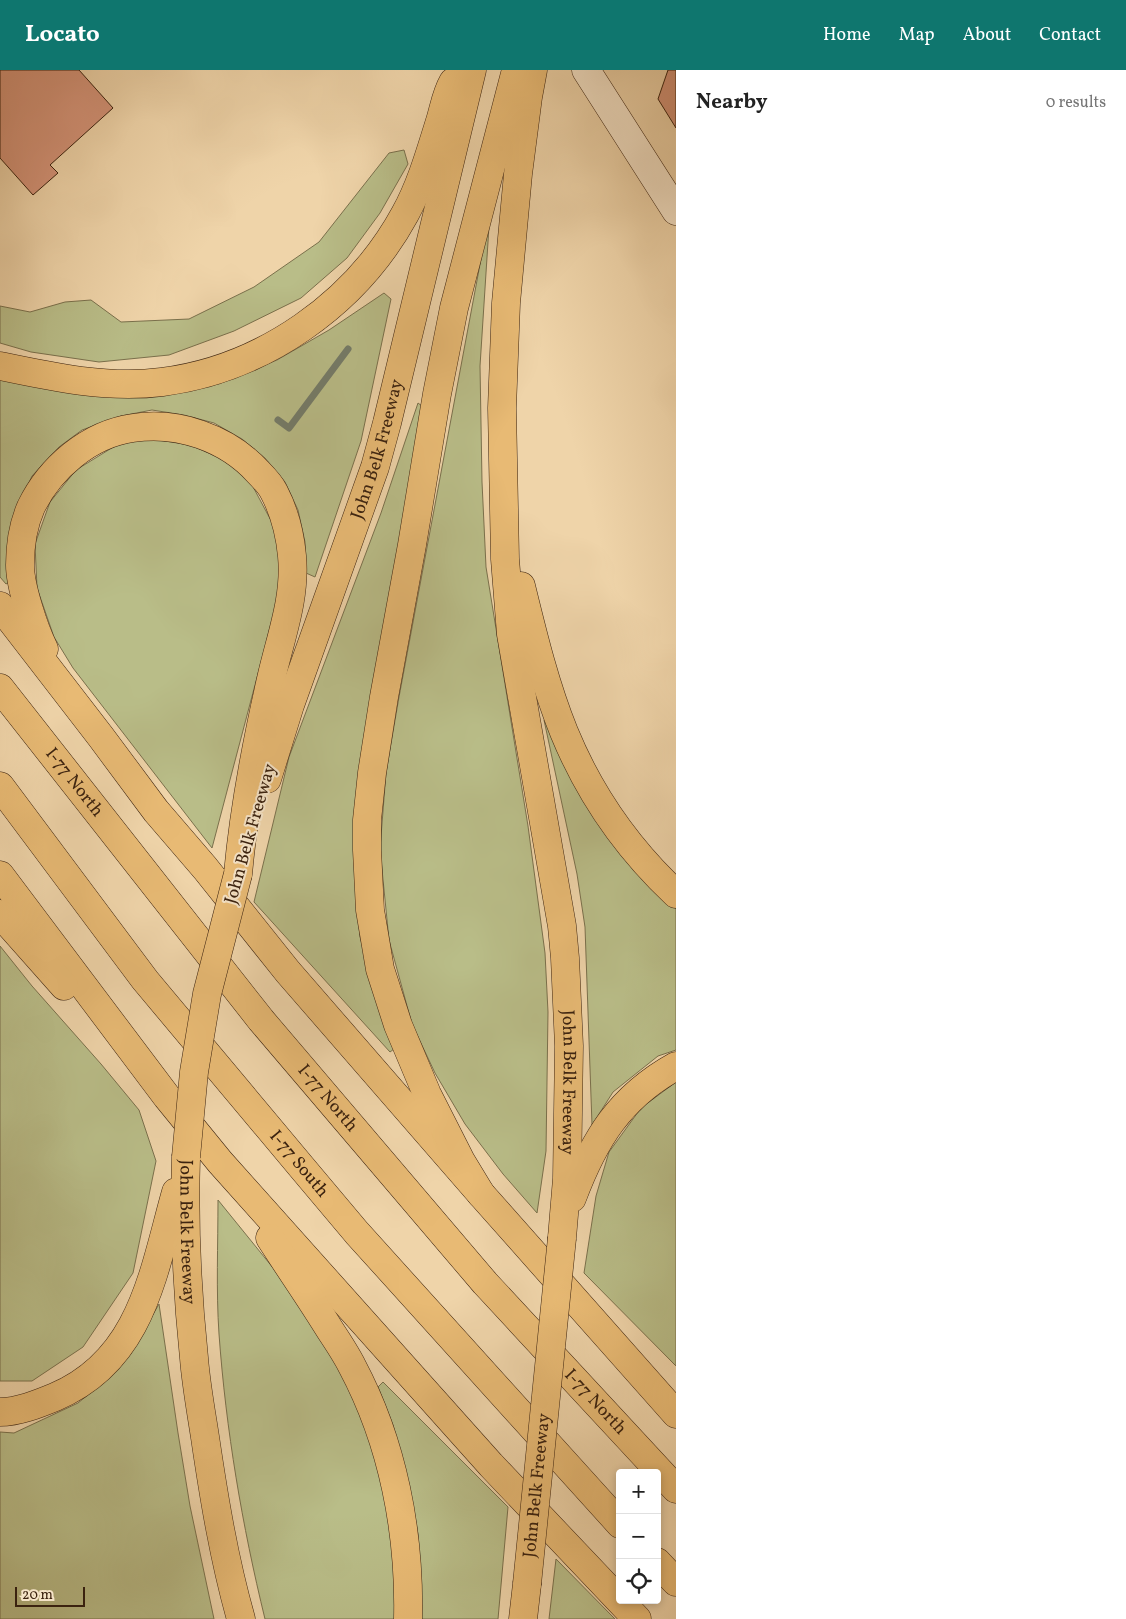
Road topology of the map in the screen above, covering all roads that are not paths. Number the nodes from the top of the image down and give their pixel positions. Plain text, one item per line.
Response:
1 (459, 70) edge
2 (472, 70) edge
3 (586, 70) edge
4 (522, 80) edge
5 (676, 211) edge
6 (0, 366) edge
7 (505, 512) junction
8 (0, 606) edge
9 (62, 686) junction
10 (0, 688) edge
11 (0, 786) edge
12 (238, 874) junction
13 (0, 875) edge
14 (676, 894) edge
15 (0, 914) edge
16 (676, 1066) edge
17 (166, 1097) junction
18 (186, 1157) junction
19 (220, 1162) junction
20 (481, 1194) junction
21 (562, 1238) junction
22 (656, 1390) junction
23 (676, 1408) edge
24 (0, 1412) edge
25 (676, 1414) edge
26 (676, 1489) edge
27 (616, 1520) edge
28 (661, 1566) edge
29 (676, 1582) edge
30 (241, 1619) edge
31 (408, 1619) edge
32 (523, 1619) edge
33 (637, 1619) edge

1 - 6 highway
2 - 12 highway, John Belk Freeway
3 - 5 main road
4 - 7 highway, John Belk Freeway
4 - 20 highway
7 - 14 highway
7 - 21 highway, John Belk Freeway
8 - 9 highway
9 - 12 highway
9 - 20 highway
10 - 26 highway, I-77 North
11 - 27 highway, I-77 South
12 - 18 highway, John Belk Freeway, bridge
13 - 17 highway
15 - 17 highway
16 - 21 highway
17 - 19 highway
18 - 24 highway
18 - 30 highway, John Belk Freeway
19 - 31 highway
19 - 33 highway
20 - 22 highway
21 - 32 highway, John Belk Freeway, bridge
22 - 23 highway
22 - 25 highway
28 - 29 highway

